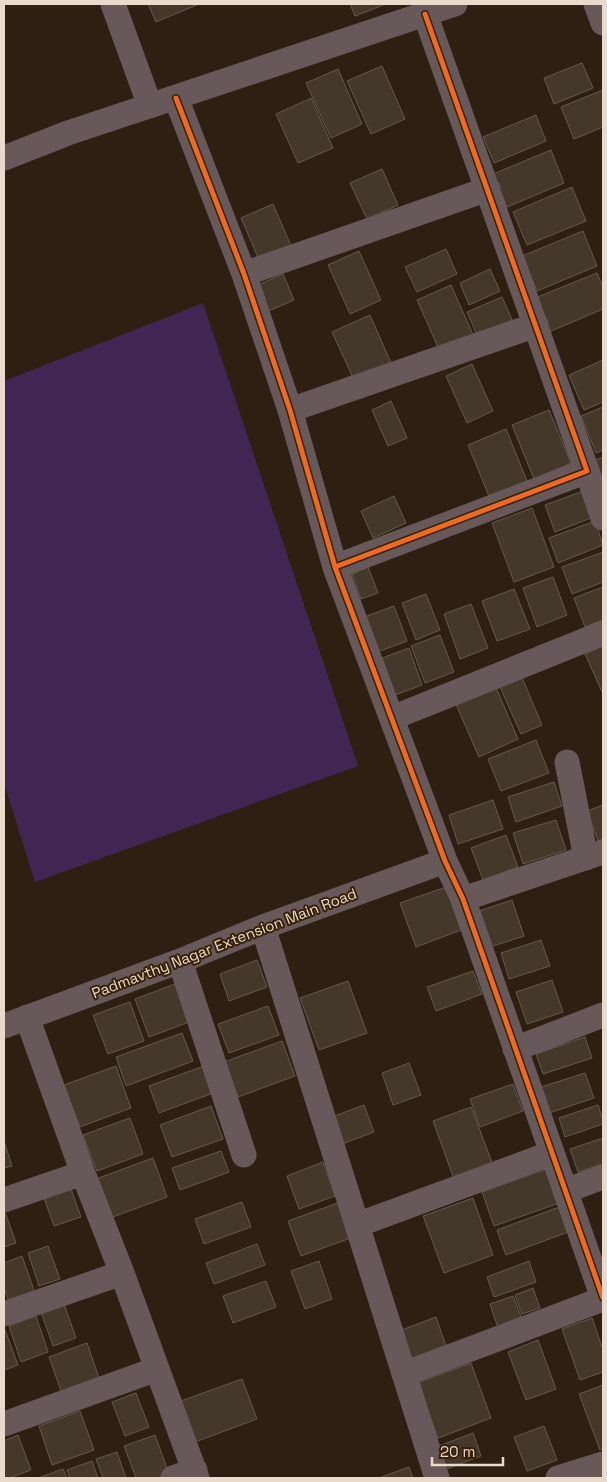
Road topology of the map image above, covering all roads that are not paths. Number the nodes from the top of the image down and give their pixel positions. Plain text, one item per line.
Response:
1 (113, 4) edge
2 (455, 4) edge
3 (596, 4) edge
4 (412, 12) edge
5 (603, 24) edge
6 (176, 98) junction
7 (150, 106) junction
8 (4, 158) edge
9 (488, 189) junction
10 (244, 274) junction
11 (536, 325) junction
12 (290, 410) junction
13 (587, 471) junction
14 (603, 518) edge
15 (335, 567) junction
16 (603, 633) edge
17 (392, 718) junction
18 (567, 762) dead end
19 (595, 855) edge
20 (445, 861) junction
21 (463, 899) junction
22 (263, 927) junction
23 (180, 961) junction
24 (603, 1015) edge
25 (27, 1017) junction
26 (4, 1026) edge
27 (515, 1049) junction
28 (244, 1154) dead end
29 (552, 1154) junction
30 (83, 1172) junction
31 (603, 1177) edge
32 (565, 1191) junction
33 (4, 1200) edge
34 (357, 1225) junction
35 (122, 1273) junction
36 (603, 1299) edge
37 (4, 1314) edge
38 (157, 1370) junction
39 (404, 1374) junction
40 (4, 1424) edge
41 (603, 1464) edge
42 (188, 1476) edge
43 (437, 1478) edge
44 (558, 1478) edge

1 - 7 street
2 - 4 street
3 - 5 street
4 - 6 street
4 - 9 street
6 - 7 street
6 - 10 street
7 - 8 street
9 - 10 street
9 - 11 street
10 - 12 street
11 - 12 street
11 - 13 street
12 - 15 street
13 - 14 street
13 - 15 street
15 - 17 street
16 - 17 street
17 - 20 street
18 - 19 street
19 - 21 street
20 - 21 street
20 - 22 street, Padmavthy Nagar Extension Main Road
21 - 27 street
22 - 23 street, Padmavthy Nagar Extension Main Road
22 - 34 street
23 - 25 street, Padmavthy Nagar Extension Main Road
23 - 28 street
24 - 27 street
25 - 26 street, Padmavthy Nagar Extension Main Road
25 - 30 street
27 - 29 street
29 - 32 street
29 - 34 street
30 - 33 street
30 - 35 street
31 - 32 street
32 - 36 street
34 - 39 street
35 - 37 street
35 - 38 street
36 - 39 street
38 - 40 street
38 - 42 street
39 - 43 street
41 - 44 street

